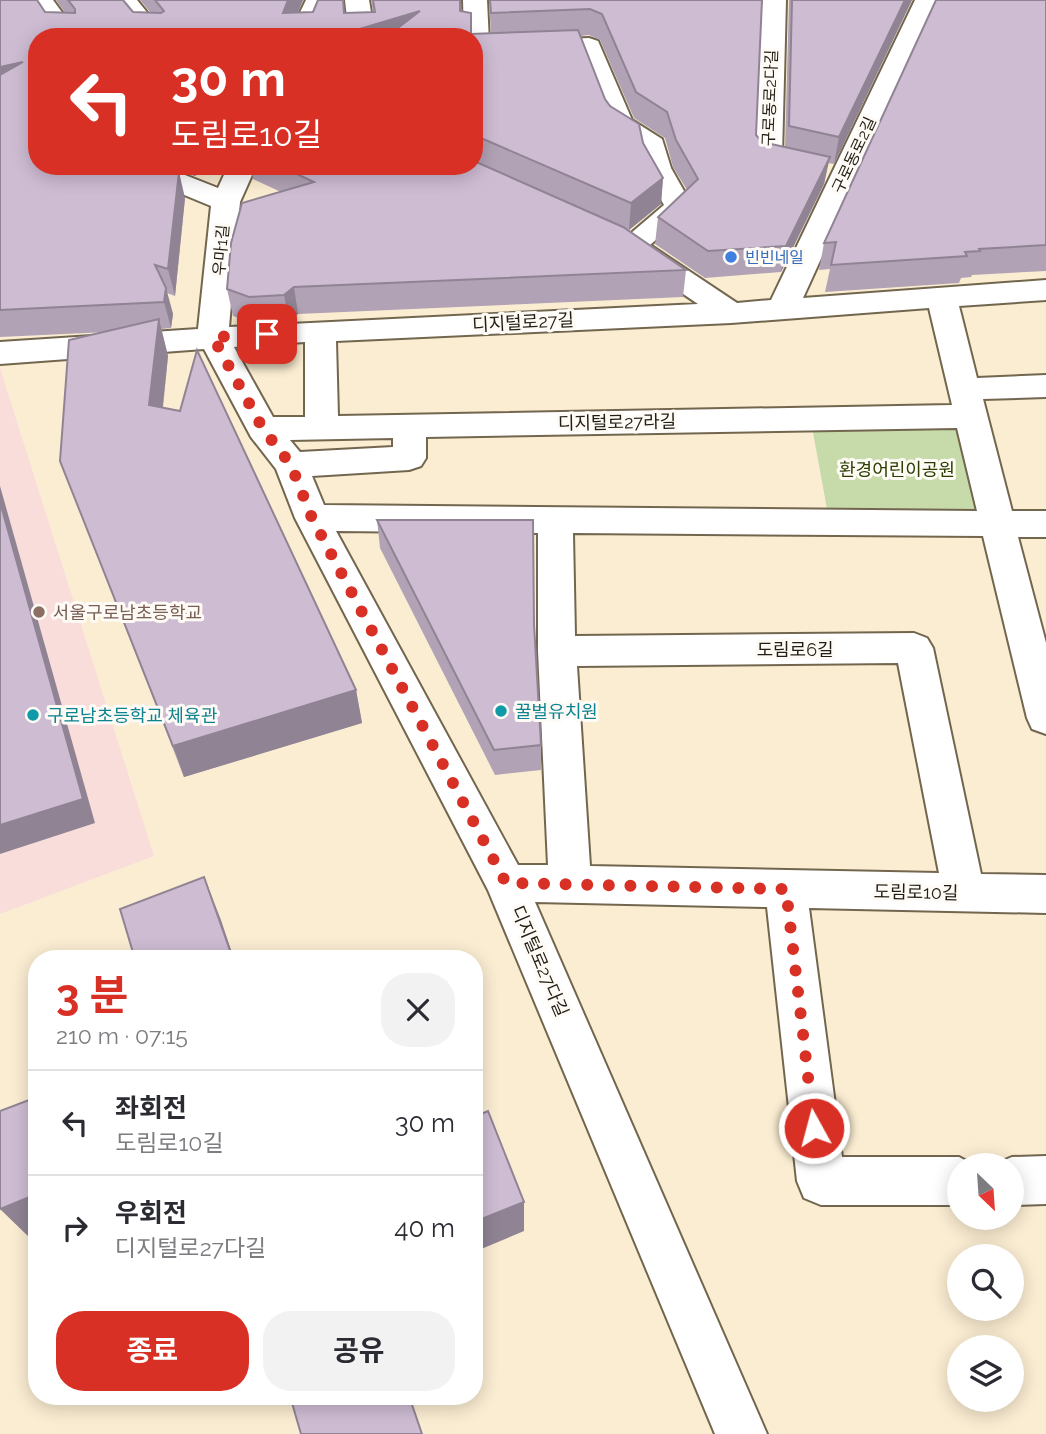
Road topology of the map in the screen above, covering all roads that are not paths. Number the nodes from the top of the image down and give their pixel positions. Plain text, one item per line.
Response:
1 (40, 0) edge
2 (124, 0) edge
3 (318, 0) edge
4 (358, 0) edge
5 (475, 0) edge
6 (774, 0) edge
7 (927, 0) edge
8 (61, 28) edge
9 (147, 28) edge
10 (305, 28) edge
11 (361, 28) edge
12 (475, 28) edge
13 (483, 50) edge
14 (170, 175) edge
15 (238, 175) edge
16 (844, 177) junction
17 (226, 202) junction
18 (1046, 290) edge
19 (942, 300) junction
20 (782, 310) junction
21 (730, 313) junction
22 (320, 331) junction
23 (213, 337) junction
24 (0, 353) edge
25 (1046, 386) edge
26 (968, 402) junction
27 (410, 426) junction
28 (322, 427) junction
29 (263, 429) junction
30 (291, 465) junction
31 (312, 518) junction
32 (555, 520) junction
33 (998, 524) junction
34 (1046, 524) edge
35 (557, 651) junction
36 (1045, 707) edge
37 (506, 883) junction
38 (570, 884) junction
39 (786, 889) junction
40 (964, 893) junction
41 (1046, 894) edge
42 (1046, 1180) edge
43 (947, 1181) edge
44 (1024, 1181) edge
45 (741, 1434) edge

1 - 8 street
2 - 9 street
3 - 10 street
4 - 11 street
5 - 12 street
6 - 16 street, 구로동로2다길
7 - 16 street, 구로동로2길
13 - 21 street
14 - 17 street
15 - 17 street, 우마1길
16 - 20 street, 구로동로2길
17 - 23 street, 우마1길
18 - 19 street, 디지털로27길
19 - 20 street, 디지털로27길
19 - 26 street
20 - 21 street, 디지털로27길
21 - 22 street, 디지털로27길
22 - 23 street, 디지털로27길
22 - 28 street
23 - 24 street, 디지털로27길
23 - 29 street, 디지털로27다길
25 - 26 street
26 - 27 street, 디지털로27라길
26 - 33 street
27 - 28 street, 디지털로27라길
27 - 30 street
28 - 29 street, 디지털로27라길
29 - 30 street, 디지털로27다길
30 - 31 street, 디지털로27다길
31 - 32 street
31 - 37 street, 디지털로27다길
32 - 33 street
32 - 35 street
33 - 34 street
33 - 36 street
35 - 38 street
35 - 40 street, 도림로6길
37 - 38 street, 도림로10길
37 - 45 street, 디지털로27다길
38 - 39 street, 도림로10길
39 - 40 street, 도림로10길
39 - 43 street
40 - 41 street, 도림로10길
42 - 44 street

